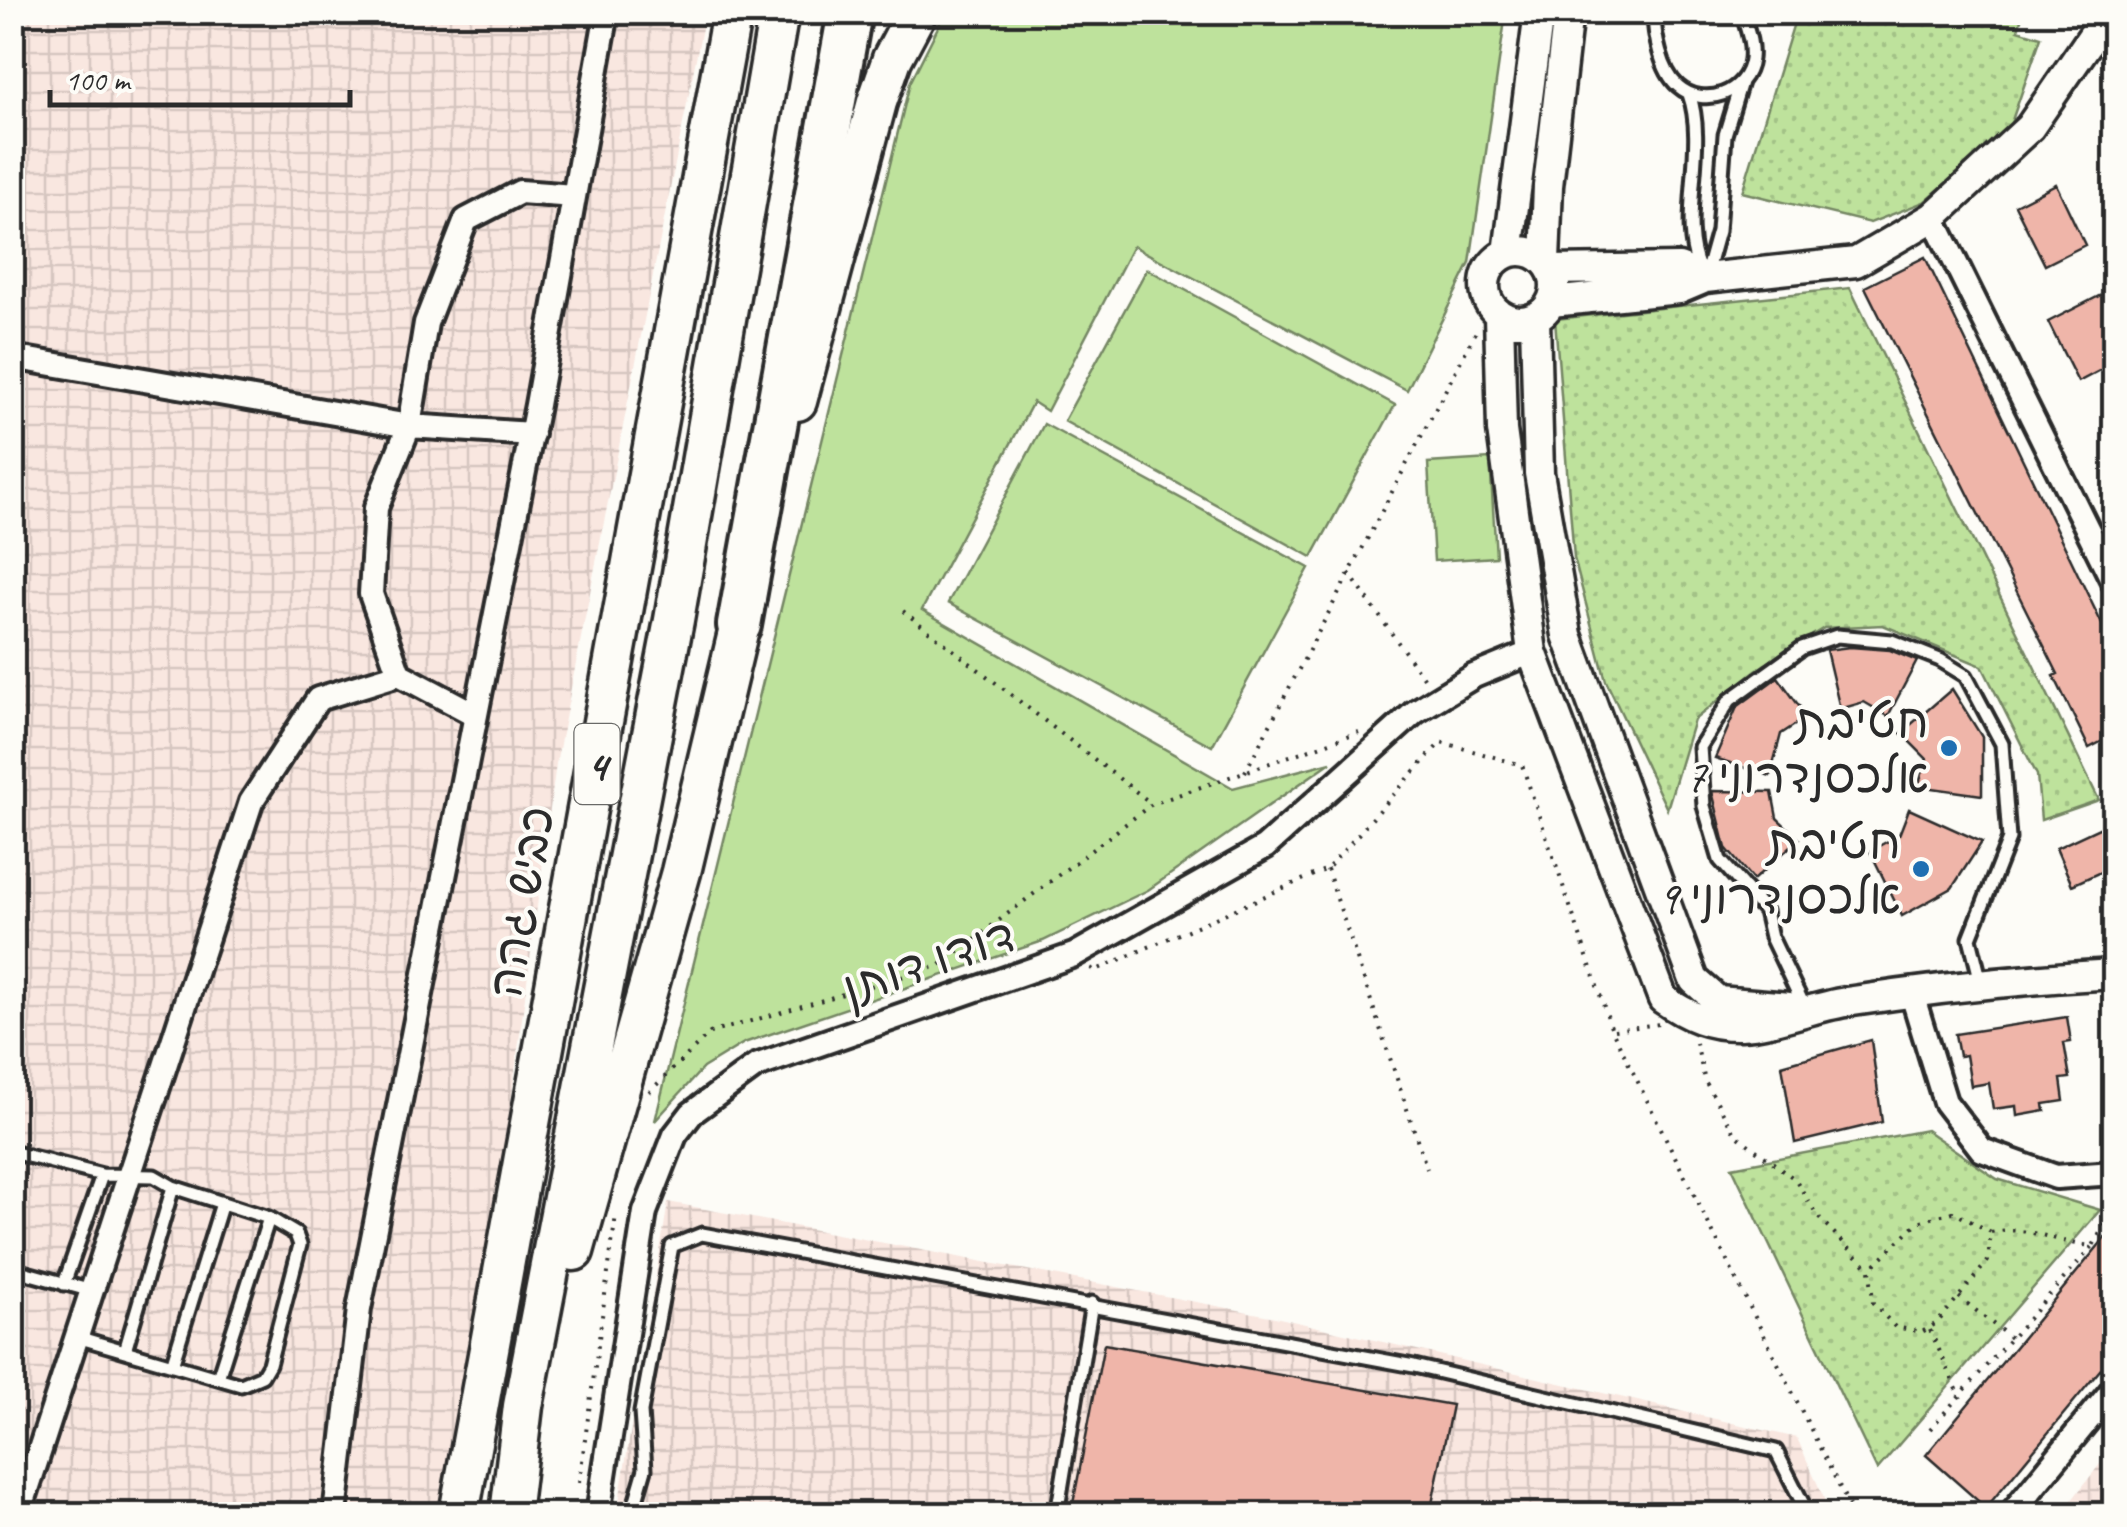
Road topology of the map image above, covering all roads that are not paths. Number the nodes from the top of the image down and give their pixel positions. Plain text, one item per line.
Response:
1 (607, 12) edge
2 (732, 12) edge
3 (779, 12) edge
4 (850, 12) edge
5 (917, 12) edge
6 (1539, 12) edge
7 (1568, 12) edge
8 (1654, 12) edge
9 (1742, 12) edge
10 (2109, 12) edge
11 (1742, 82) junction
12 (1689, 94) junction
13 (574, 196) junction
14 (1933, 217) junction
15 (1508, 253) junction
16 (1548, 265) junction
17 (1704, 278) junction
18 (1543, 310) junction
19 (1499, 316) junction
20 (12, 357) edge
21 (410, 426) junction
22 (532, 434) junction
23 (2114, 583) edge
24 (739, 625) junction
25 (1532, 652) junction
26 (399, 674) junction
27 (476, 715) junction
28 (2114, 974) edge
29 (1981, 982) junction
30 (1911, 991) junction
31 (1805, 1008) junction
32 (12, 1152) edge
33 (129, 1172) junction
34 (2114, 1173) edge
35 (102, 1175) junction
36 (173, 1187) junction
37 (222, 1202) junction
38 (269, 1218) junction
39 (12, 1269) edge
40 (64, 1284) junction
41 (92, 1292) junction
42 (1092, 1303) junction
43 (76, 1337) junction
44 (125, 1351) junction
45 (172, 1365) junction
46 (218, 1378) junction
47 (2114, 1388) edge
48 (523, 1406) junction
49 (19, 1514) edge
50 (335, 1514) edge
51 (459, 1514) edge
52 (510, 1514) edge
53 (598, 1514) edge
54 (632, 1514) edge
55 (1057, 1514) edge
56 (1808, 1514) edge
57 (2010, 1514) edge

1 - 13 street
2 - 51 highway, כביש גהה / 4
3 - 48 highway, כביש גהה / 4
4 - 24 highway
5 - 24 highway
6 - 15 street
7 - 16 street
8 - 12 lane
9 - 11 lane
10 - 14 street
11 - 12 lane
11 - 17 lane
12 - 17 lane
13 - 21 street
13 - 22 street
14 - 17 street
14 - 23 street
15 - 16 street
15 - 19 street
16 - 17 street
16 - 18 street
17 - 18 street
18 - 19 street
18 - 31 street
19 - 25 street
20 - 21 street
21 - 22 street
21 - 26 street
22 - 27 street
24 - 48 highway
25 - 31 street
25 - 53 street, דודו דותן
26 - 27 street
26 - 33 street
27 - 50 street
28 - 29 street
29 - 30 street
29 - 31 lane
30 - 31 street
30 - 34 street
32 - 35 lane
33 - 35 lane
33 - 36 lane
33 - 41 street
35 - 40 lane
36 - 37 lane
36 - 44 lane
37 - 38 lane
37 - 45 lane
38 - 46 lane
38 - 46 lane
39 - 40 lane
40 - 41 lane
41 - 43 street
42 - 54 lane
42 - 55 lane
42 - 56 lane
43 - 44 lane
43 - 49 street
44 - 45 lane
45 - 46 lane
47 - 57 street
48 - 52 highway, כביש גהה / 4

